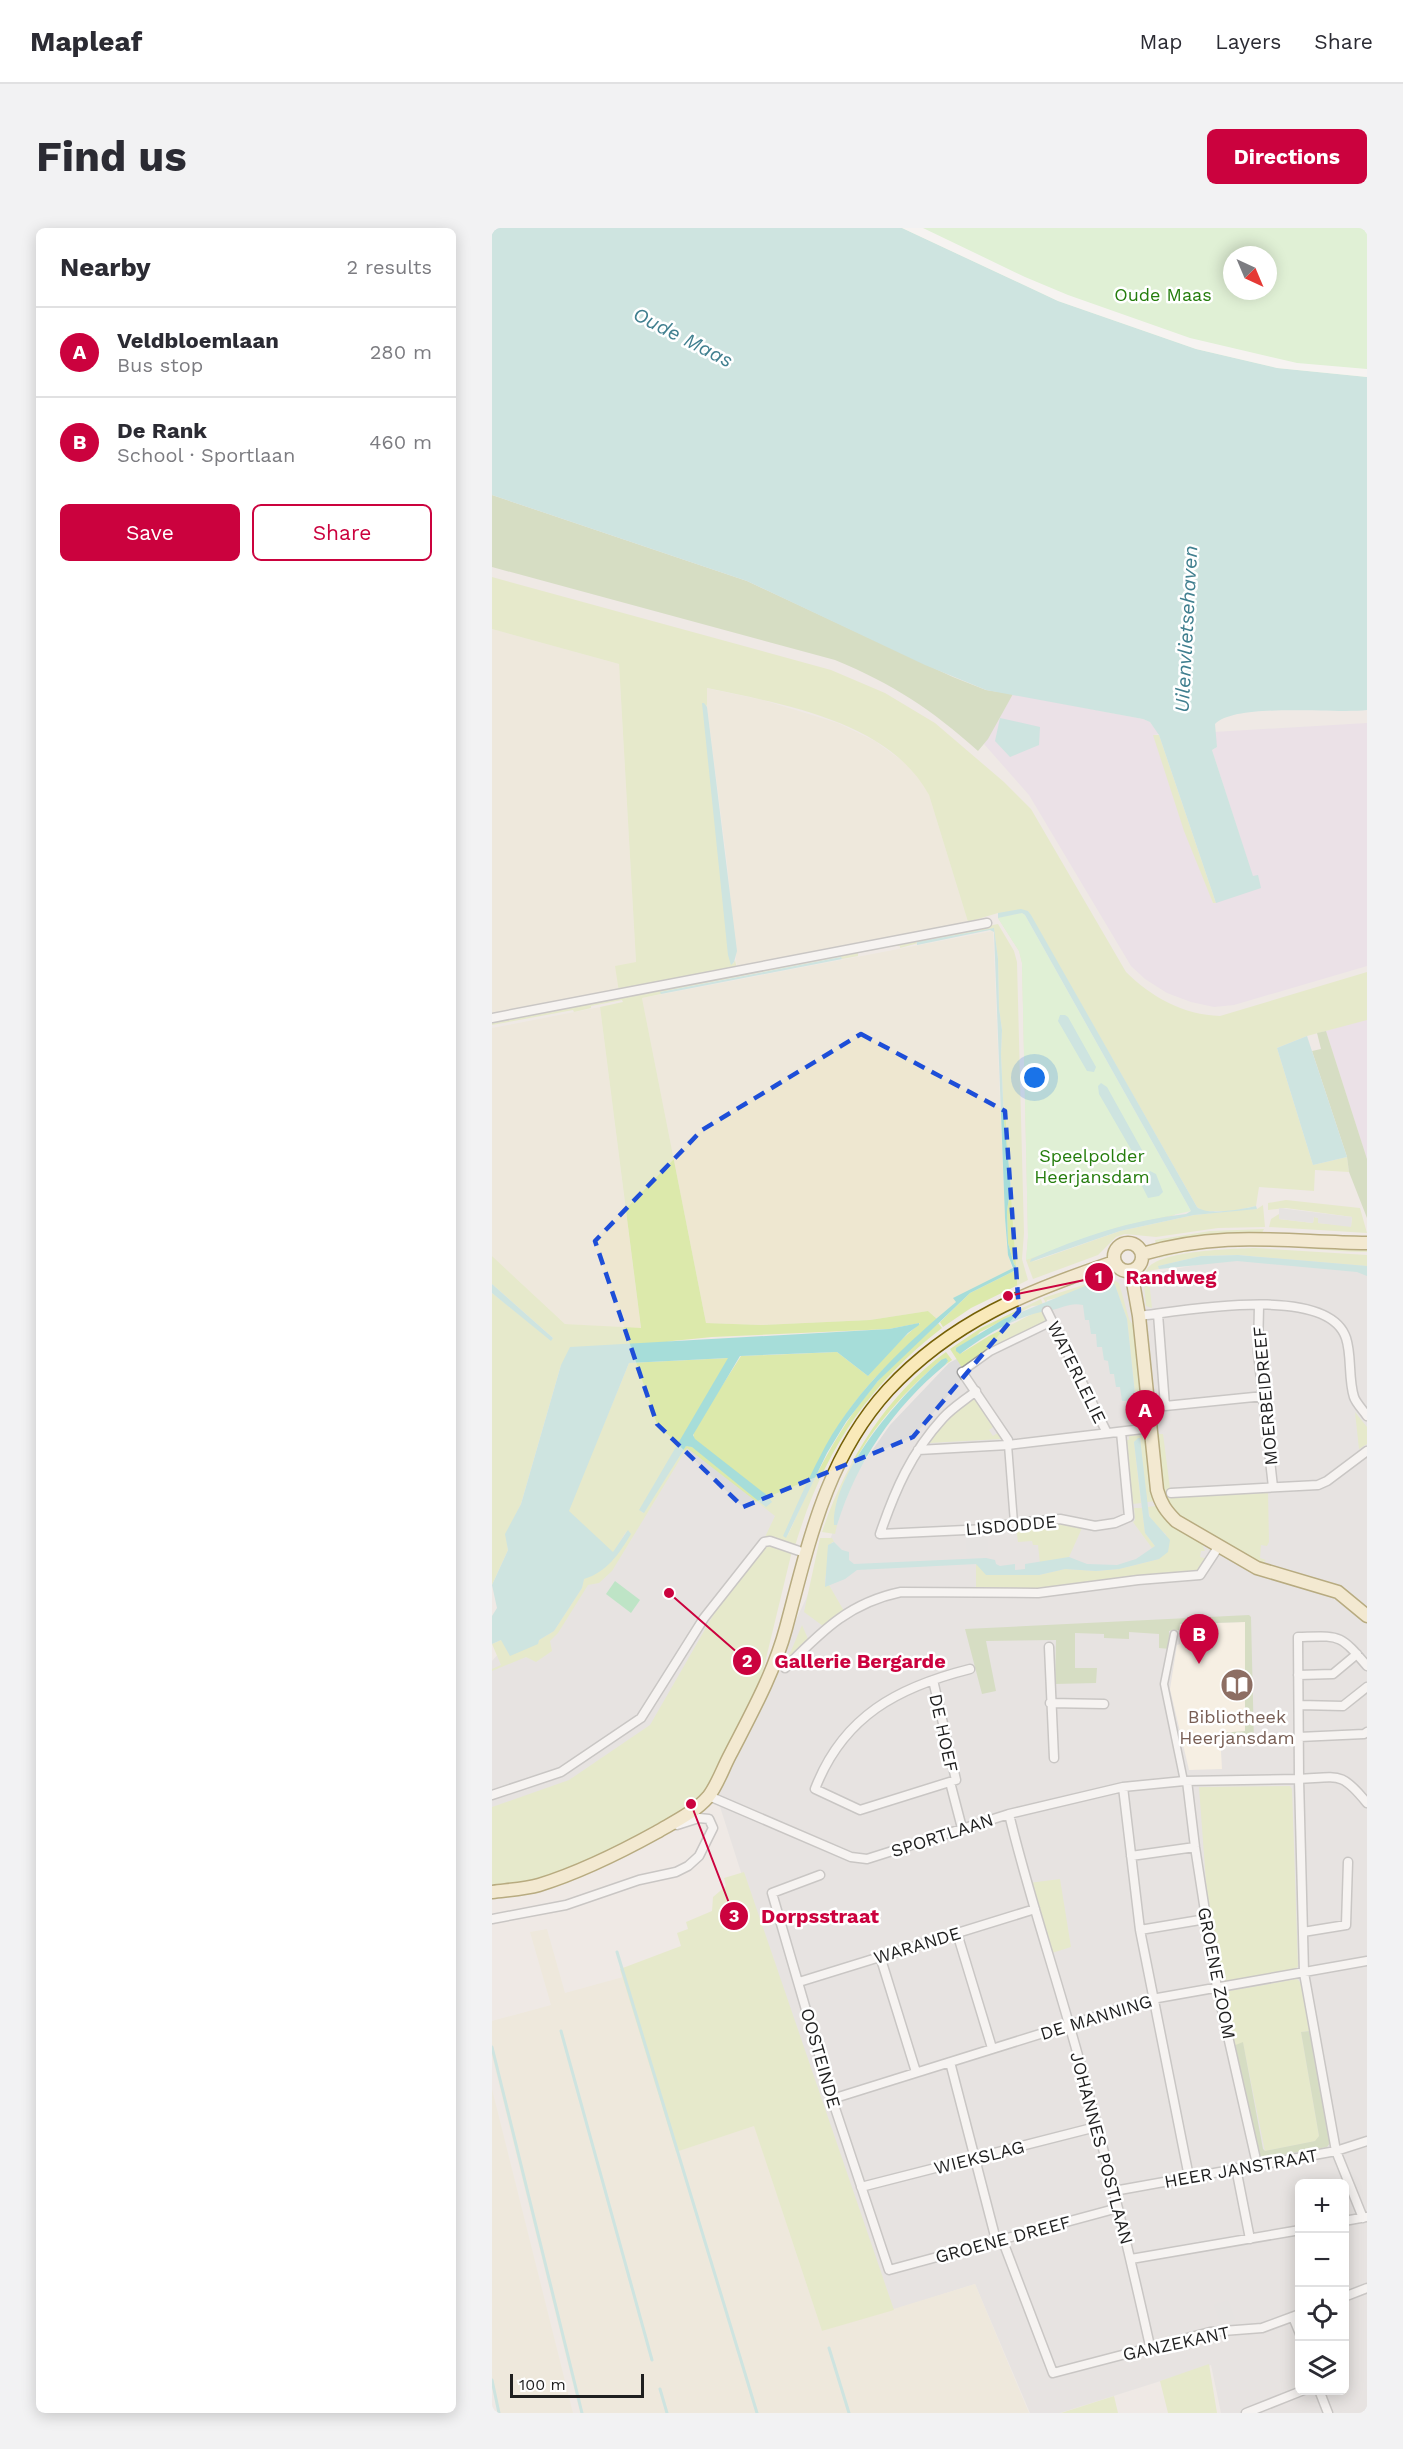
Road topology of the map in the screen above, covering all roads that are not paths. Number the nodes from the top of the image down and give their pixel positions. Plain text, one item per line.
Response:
1 (987, 922) dead end
2 (492, 1018) edge
3 (1367, 1243) edge
4 (1142, 1254) junction
5 (1114, 1262) junction
6 (1131, 1271) junction
7 (1258, 1305) junction
8 (1047, 1311) dead end
9 (1158, 1314) junction
10 (1139, 1316) junction
11 (1052, 1322) junction
12 (962, 1371) joint
13 (976, 1391) junction
14 (1264, 1396) junction
15 (1367, 1416) edge
16 (1151, 1428) junction
17 (1121, 1432) junction
18 (1107, 1433) junction
19 (1008, 1445) junction
20 (918, 1450) junction
21 (1367, 1451) edge
22 (1273, 1487) junction
23 (1171, 1492) dead end
24 (1014, 1523) junction
25 (1219, 1546) junction
26 (805, 1553) junction
27 (1366, 1612) edge
28 (1173, 1634) dead end
29 (1049, 1647) dead end
30 (1357, 1654) junction
31 (1367, 1666) edge
32 (785, 1668) dead end
33 (970, 1668) dead end
34 (1298, 1675) junction
35 (933, 1680) junction
36 (1367, 1687) edge
37 (1050, 1703) junction
38 (1104, 1704) dead end
39 (1299, 1705) junction
40 (1365, 1733) edge
41 (1299, 1737) junction
42 (1054, 1758) dead end
43 (1299, 1779) junction
44 (1186, 1781) junction
45 (950, 1782) junction
46 (1123, 1787) junction
47 (492, 1795) edge
48 (709, 1796) junction
49 (1367, 1803) edge
50 (1009, 1814) junction
51 (963, 1828) junction
52 (661, 1829) junction
53 (1195, 1847) junction
54 (1131, 1856) junction
55 (1348, 1862) dead end
56 (820, 1875) dead end
57 (492, 1892) edge
58 (1035, 1909) junction
59 (492, 1919) edge
60 (1206, 1919) junction
61 (1140, 1930) junction
62 (1303, 1932) junction
63 (957, 1933) junction
64 (880, 1956) junction
65 (1367, 1961) edge
66 (1304, 1973) junction
67 (799, 1982) junction
68 (1217, 1988) junction
69 (1152, 1999) junction
70 (1069, 2024) junction
71 (993, 2048) junction
72 (950, 2062) junction
73 (916, 2072) junction
74 (832, 2099) junction
75 (1096, 2127) junction
76 (1367, 2141) edge
77 (1336, 2151) junction
78 (976, 2158) junction
79 (1257, 2164) junction
80 (1236, 2168) junction
81 (1189, 2177) junction
82 (861, 2187) junction
83 (1114, 2191) junction
84 (1118, 2208) junction
85 (1365, 2217) edge
86 (1349, 2220) edge
87 (1295, 2231) edge
88 (999, 2239) junction
89 (1250, 2239) junction
90 (1131, 2259) junction
91 (889, 2270) joint
92 (1367, 2288) edge
93 (1349, 2295) edge
94 (1295, 2316) edge
95 (1150, 2346) junction
96 (1295, 2394) edge
97 (1321, 2395) edge
98 (1246, 2413) edge
99 (1328, 2413) edge

1 - 2 street
3 - 4 main road
4 - 5 main road
4 - 6 main road
5 - 6 main road
5 - 26 main road
6 - 10 main road
7 - 9 street
7 - 14 street, MOERBEIDREEF
7 - 15 street
8 - 11 street, WATERLELIE
9 - 10 street
9 - 14 street
10 - 16 main road
11 - 12 street
11 - 18 street, WATERLELIE
12 - 13 street
13 - 19 street
13 - 20 street
14 - 22 street, MOERBEIDREEF
16 - 17 street
16 - 25 main road
17 - 18 street
17 - 24 street, LISDODDE
18 - 19 street
19 - 20 street
19 - 24 street
20 - 24 street, LISDODDE
21 - 22 street
22 - 23 street
25 - 27 main road
25 - 32 street
26 - 47 street
26 - 48 main road
28 - 44 street
29 - 37 street
30 - 31 street
30 - 34 street
30 - 34 street
33 - 35 street, DE HOEF
34 - 39 street
35 - 45 street, DE HOEF
35 - 45 street, DE HOEF
36 - 39 street
37 - 38 street
37 - 42 street
39 - 41 street
40 - 41 street
41 - 43 street
43 - 44 street, SPORTLAAN
43 - 49 street, SPORTLAAN
43 - 62 street
44 - 46 street, SPORTLAAN
44 - 53 street, GROENE ZOOM
45 - 51 street, DE HOEF
46 - 50 street, SPORTLAAN
46 - 54 street
48 - 51 street, SPORTLAAN
48 - 52 main road
50 - 51 street, SPORTLAAN
50 - 58 street, JOHANNES POSTLAAN
52 - 57 main road
52 - 59 street
53 - 54 street
53 - 60 street, GROENE ZOOM
54 - 61 street
55 - 62 street
56 - 67 street, OOSTEINDE
58 - 63 street, WARANDE
58 - 70 street, JOHANNES POSTLAAN
60 - 61 street
60 - 68 street, GROENE ZOOM
61 - 69 street
62 - 66 street
63 - 64 street, WARANDE
63 - 71 street
64 - 67 street, WARANDE
64 - 73 street
65 - 66 street, DE MANNING
66 - 68 street, DE MANNING
66 - 77 street
67 - 74 street, OOSTEINDE
68 - 69 street, DE MANNING
68 - 79 street, GROENE ZOOM
69 - 70 street, DE MANNING
69 - 81 street
70 - 71 street, DE MANNING
70 - 75 street, JOHANNES POSTLAAN
71 - 72 street, DE MANNING
72 - 73 street, DE MANNING
72 - 78 street
73 - 74 street, DE MANNING
74 - 82 street, OOSTEINDE
75 - 78 street, WIEKSLAG
75 - 83 street, JOHANNES POSTLAAN
76 - 77 street, HEER JANSTRAAT
77 - 79 street, HEER JANSTRAAT
77 - 85 street
78 - 82 street, WIEKSLAG
78 - 88 street
79 - 80 street, HEER JANSTRAAT
80 - 81 street, HEER JANSTRAAT
80 - 89 street
81 - 83 street, HEER JANSTRAAT
82 - 91 street, OOSTEINDE
83 - 84 street, JOHANNES POSTLAAN
84 - 88 street, GROENE DREEF
84 - 90 street, JOHANNES POSTLAAN
85 - 86 street
87 - 89 street
88 - 91 street, GROENE DREEF
88 - 95 street, GANZEKANT
89 - 90 street
90 - 95 street, JOHANNES POSTLAAN
92 - 93 street
94 - 95 street, GANZEKANT
96 - 98 street
97 - 99 street

